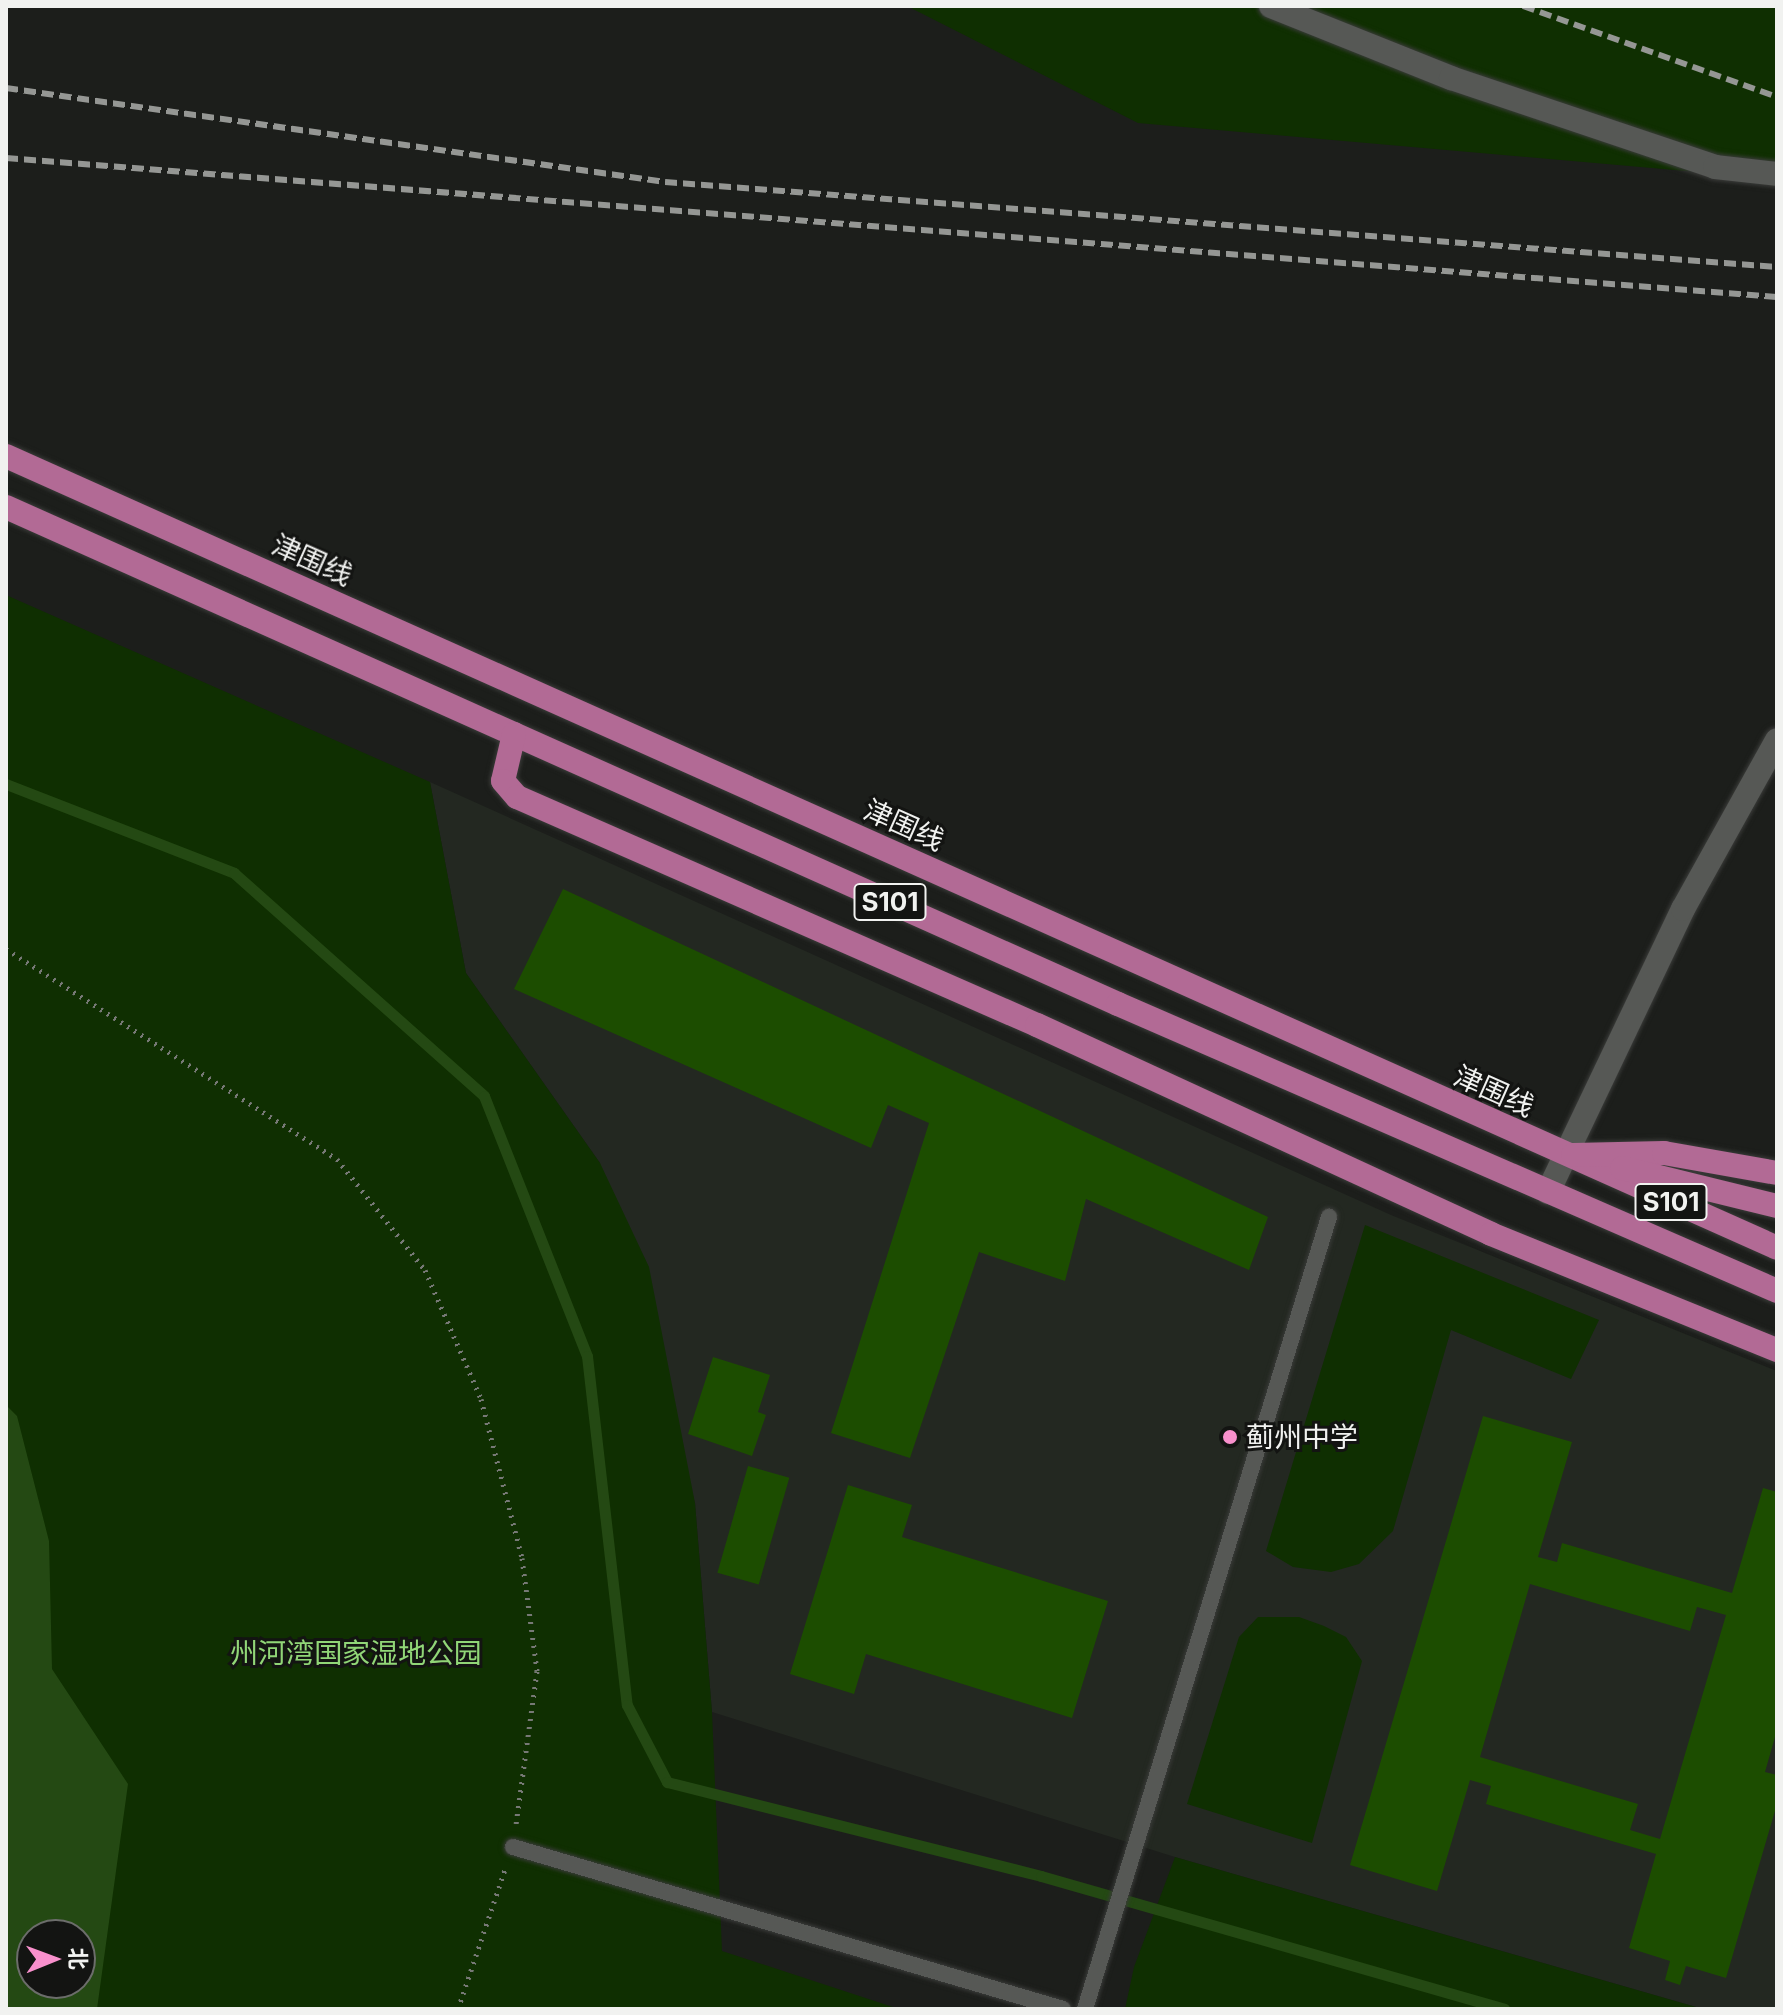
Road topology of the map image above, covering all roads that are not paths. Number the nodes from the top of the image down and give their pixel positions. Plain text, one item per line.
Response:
1 (1271, 6) edge
2 (1777, 174) edge
3 (6, 456) edge
4 (6, 507) edge
5 (514, 734) junction
6 (1777, 740) edge
7 (1565, 1156) junction
8 (1777, 1173) edge
9 (1548, 1192) junction
10 (1777, 1206) edge
11 (1329, 1217) dead end
12 (1777, 1248) edge
13 (1777, 1291) edge
14 (1777, 1350) edge
15 (513, 1847) road end
16 (1063, 2009) edge
17 (1085, 2009) edge

1 - 2 street
3 - 7 main road, 津围线 / S101
4 - 5 main road, S101
5 - 9 main road, S101
5 - 14 main road
6 - 7 street
7 - 8 main road
7 - 9 street
7 - 10 main road
7 - 12 main road, 津围线 / S101
9 - 13 main road, S101
11 - 17 lane
15 - 16 lane

